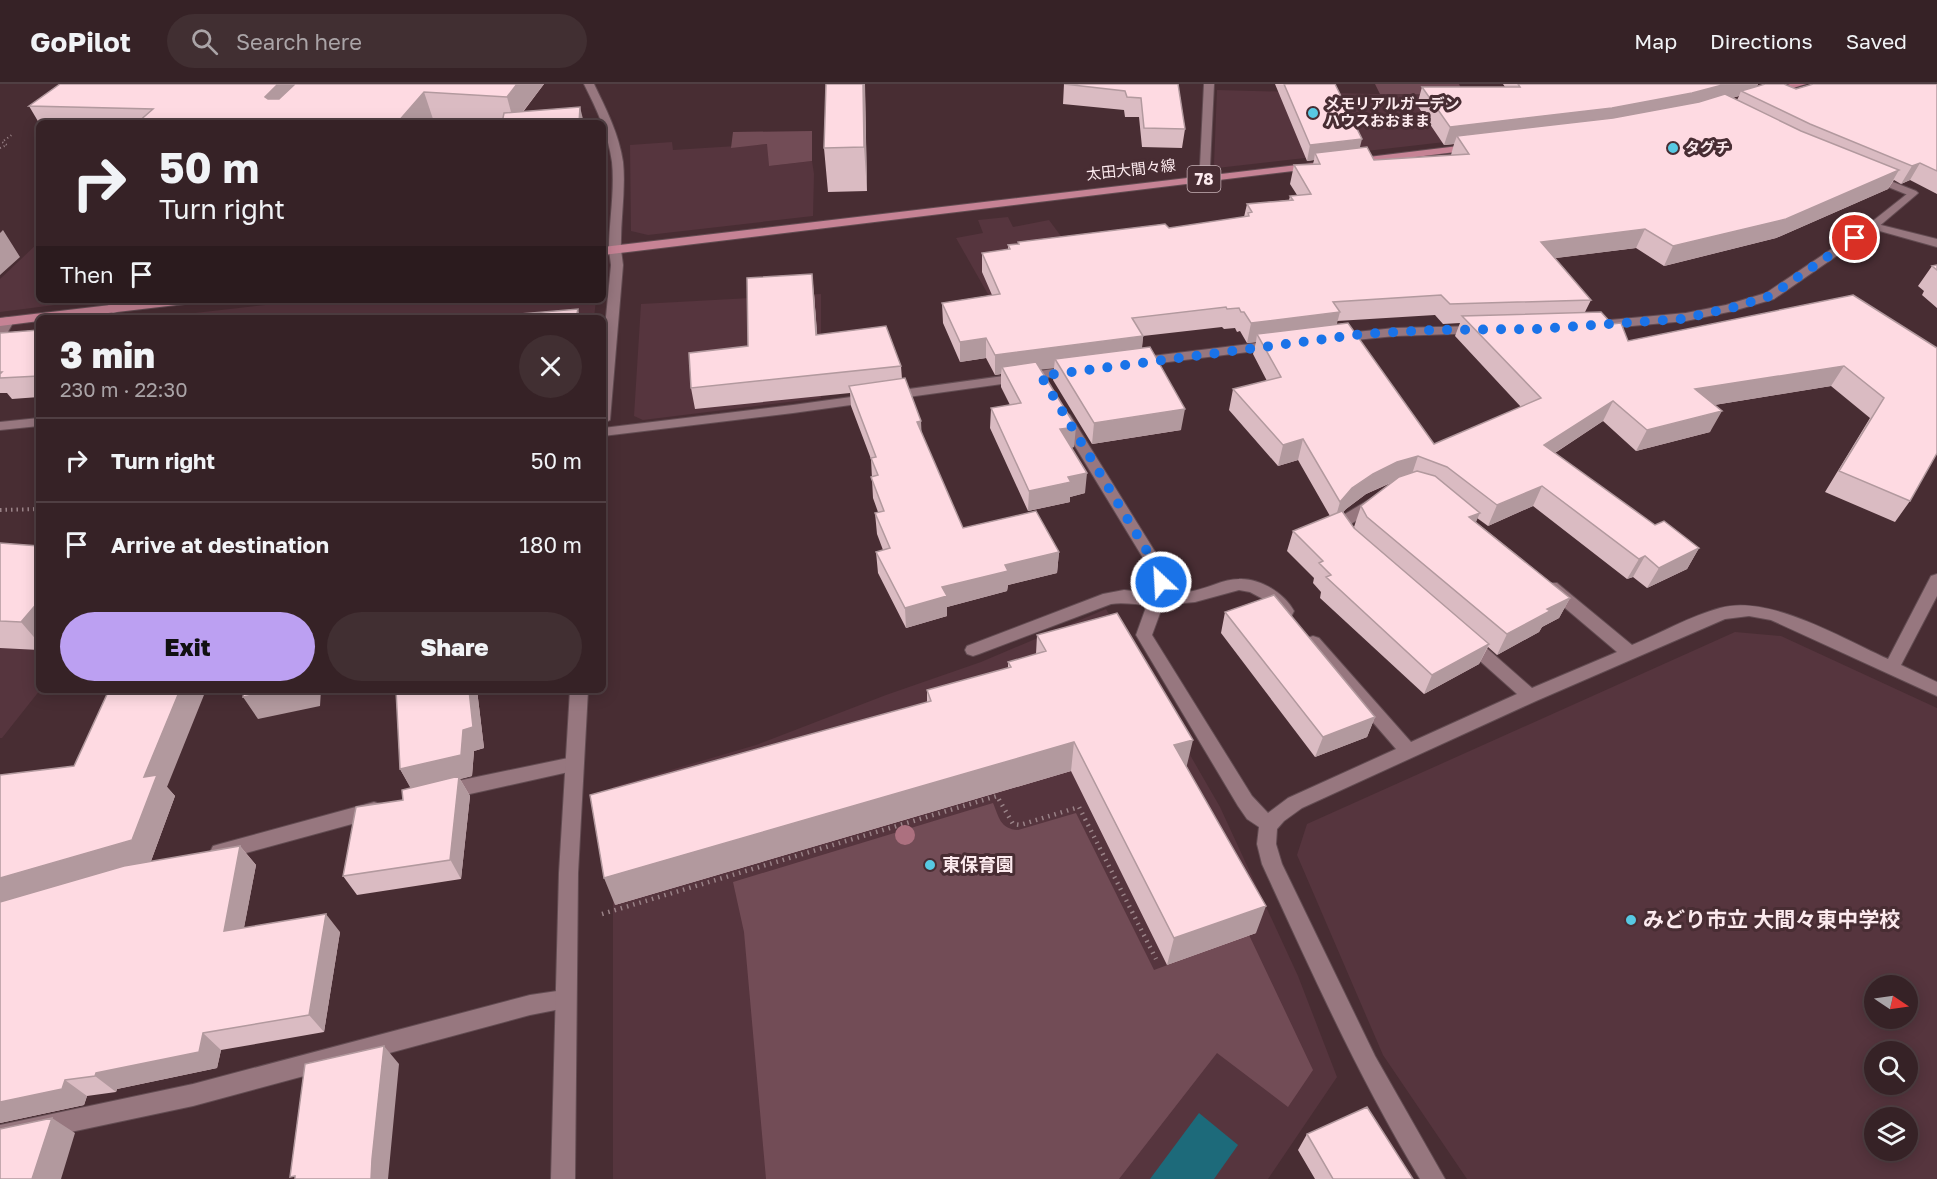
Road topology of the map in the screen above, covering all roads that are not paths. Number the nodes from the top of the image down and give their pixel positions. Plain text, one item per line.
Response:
1 (589, 84) edge
2 (1209, 84) edge
3 (1801, 84) edge
4 (1760, 96) edge
5 (1489, 145) edge
6 (1856, 171) edge
7 (1208, 178) junction
8 (1873, 226) junction
9 (1937, 243) edge
10 (609, 250) edge
11 (132, 303) edge
12 (115, 304) edge
13 (47, 315) edge
14 (36, 317) edge
15 (4, 322) edge
16 (1582, 326) edge
17 (1487, 330) edge
18 (0, 334) edge
19 (1318, 340) edge
20 (1284, 344) edge
21 (606, 363) edge
22 (1124, 364) edge
23 (1088, 369) edge
24 (1057, 405) edge
25 (36, 422) edge
26 (0, 426) edge
27 (606, 432) edge
28 (1387, 493) edge
29 (1363, 550) edge
30 (1534, 574) edge
31 (1937, 580) edge
32 (1157, 599) junction
33 (1460, 634) edge
34 (973, 650) dead end
35 (1630, 653) junction
36 (1890, 669) junction
37 (1937, 689) edge
38 (579, 693) edge
39 (1530, 696) junction
40 (1409, 752) junction
41 (573, 764) junction
42 (420, 798) edge
43 (397, 804) edge
44 (1269, 824) junction
45 (204, 856) edge
46 (564, 1000) junction
47 (0, 1136) edge
48 (563, 1179) edge
49 (1433, 1179) edge

1 - 10 street
2 - 7 street
3 - 4 main road
5 - 7 main road, 太田大間々線 / 78
6 - 8 street
7 - 10 main road, 太田大間々線 / 78
8 - 9 street
8 - 16 street
10 - 21 street
11 - 12 main road
12 - 13 main road
14 - 15 main road
15 - 18 street
17 - 19 street
20 - 22 street
23 - 27 street
24 - 32 street
25 - 26 street
28 - 29 street
30 - 35 street
31 - 36 street
32 - 34 street
32 - 40 street
32 - 44 street
33 - 39 street
35 - 36 street
35 - 39 street
36 - 37 street
38 - 41 street
39 - 40 street
40 - 44 street
41 - 42 street
41 - 46 street
43 - 45 street
44 - 49 street
46 - 47 street
46 - 48 street

